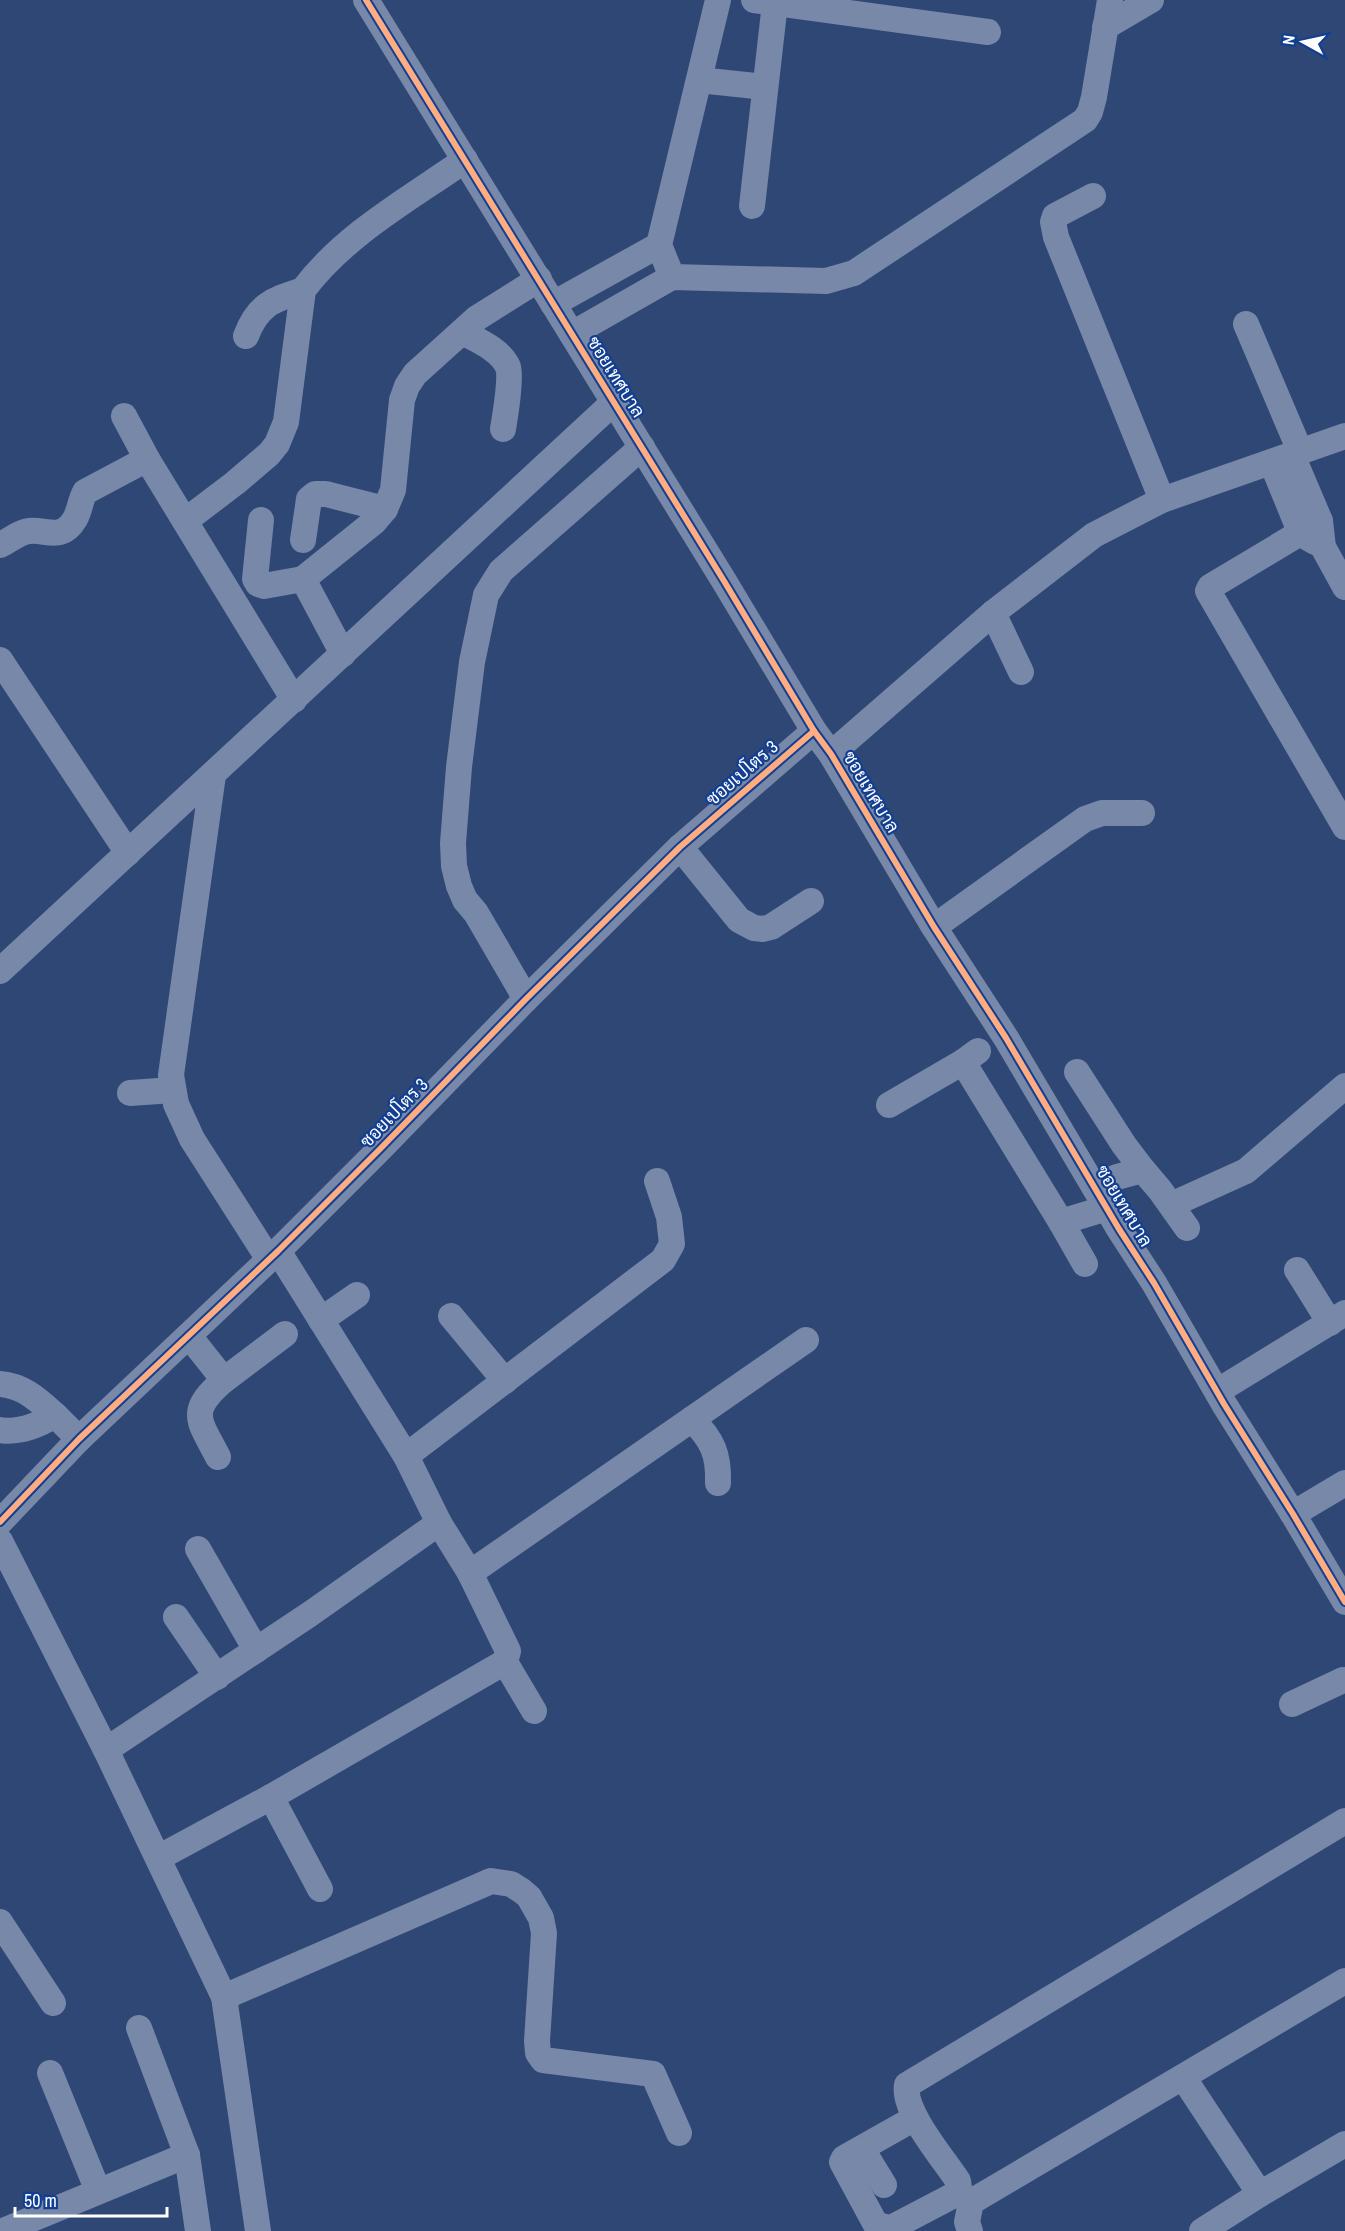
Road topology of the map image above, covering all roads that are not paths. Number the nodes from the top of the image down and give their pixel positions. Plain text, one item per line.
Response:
1 (366, 0) edge
2 (718, 0) edge
3 (1110, 0) edge
4 (1151, 0) edge
5 (765, 2) edge
6 (1105, 27) junction
7 (988, 32) dead end
8 (699, 80) junction
9 (765, 87) junction
10 (465, 160) junction
11 (1093, 196) dead end
12 (752, 206) dead end
13 (659, 245) junction
14 (672, 277) junction
15 (539, 279) junction
16 (303, 290) junction
17 (553, 304) junction
18 (1246, 324) dead end
19 (462, 332) junction
20 (572, 334) junction
21 (246, 336) dead end
22 (614, 402) junction
23 (124, 416) dead end
24 (503, 429) dead end
25 (1345, 436) edge
26 (642, 447) junction
27 (1288, 456) junction
28 (147, 459) junction
29 (1162, 500) junction
30 (386, 509) junction
31 (261, 520) dead end
32 (185, 521) junction
33 (1310, 527) junction
34 (303, 540) dead end
35 (0, 545) edge
36 (303, 579) junction
37 (1345, 587) edge
38 (993, 613) junction
39 (344, 654) junction
40 (0, 660) edge
41 (1021, 672) dead end
42 (294, 700) junction
43 (814, 730) junction
44 (831, 754) junction
45 (213, 775) junction
46 (1142, 813) dead end
47 (1345, 827) edge
48 (680, 847) junction
49 (128, 853) junction
50 (811, 901) dead end
51 (934, 927) junction
52 (1, 976) edge
53 (525, 999) junction
54 (1077, 1072) dead end
55 (1345, 1086) edge
56 (174, 1090) junction
57 (130, 1093) dead end
58 (889, 1106) dead end
59 (1143, 1170) junction
60 (657, 1181) dead end
61 (1101, 1198) junction
62 (1171, 1206) junction
63 (1061, 1222) junction
64 (1187, 1227) dead end
65 (273, 1254) junction
66 (1085, 1264) dead end
67 (1297, 1270) dead end
68 (357, 1295) dead end
69 (451, 1316) dead end
70 (321, 1320) junction
71 (1340, 1321) edge
72 (285, 1334) dead end
73 (189, 1335) junction
74 (806, 1340) dead end
75 (224, 1380) junction
76 (505, 1381) junction
77 (0, 1384) edge
78 (1221, 1397) junction
79 (55, 1415) junction
80 (692, 1419) junction
81 (0, 1430) edge
82 (79, 1438) junction
83 (406, 1456) junction
84 (218, 1457) dead end
85 (718, 1483) dead end
86 (1345, 1483) edge
87 (1293, 1514) junction
88 (0, 1522) edge
89 (439, 1523) junction
90 (0, 1541) edge
91 (198, 1549) dead end
92 (470, 1573) junction
93 (1345, 1602) edge
94 (176, 1617) dead end
95 (256, 1650) junction
96 (505, 1662) junction
97 (217, 1677) junction
98 (1345, 1680) edge
99 (1292, 1704) dead end
100 (534, 1711) dead end
101 (106, 1750) junction
102 (271, 1797) junction
103 (1345, 1821) edge
104 (158, 1858) junction
105 (320, 1889) dead end
106 (0, 1922) edge
107 (1345, 1981) edge
108 (224, 1997) junction
109 (53, 2003) dead end
110 (139, 2028) dead end
111 (50, 2073) dead end
112 (1183, 2077) junction
113 (915, 2118) junction
114 (679, 2133) dead end
115 (1345, 2144) edge
116 (862, 2149) junction
117 (187, 2155) junction
118 (884, 2185) dead end
119 (98, 2191) junction
120 (1260, 2194) junction
121 (0, 2222) edge
122 (4, 2231) edge
123 (198, 2231) edge
124 (258, 2231) edge
125 (970, 2231) edge
126 (1202, 2231) edge

1 - 10 street, ซอยเทศบาล
2 - 8 street
3 - 6 street
4 - 6 street
5 - 7 street
5 - 9 street
6 - 14 street
8 - 9 street
8 - 13 street
9 - 12 street
10 - 15 street, ซอยเทศบาล
10 - 16 street
11 - 29 street
13 - 14 street
13 - 17 street
14 - 20 street
15 - 17 street, ซอยเทศบาล
15 - 19 street
16 - 21 street
16 - 32 street
17 - 20 street, ซอยเทศบาล
18 - 27 street
19 - 24 street
19 - 30 street
20 - 22 street, ซอยเทศบาล
22 - 26 street, ซอยเทศบาล
22 - 39 street
23 - 28 street
25 - 27 street
26 - 43 street, ซอยเทศบาล
26 - 53 street
27 - 29 street
27 - 33 street
28 - 32 street
28 - 35 street
29 - 38 street
30 - 34 street
30 - 36 street
31 - 36 street
32 - 42 street
33 - 37 street
33 - 47 street
36 - 39 street
38 - 41 street
38 - 44 street
39 - 42 street
40 - 49 street
42 - 45 street
43 - 44 street, ซอยเทศบาล
43 - 48 street, ซอยเปโตร 3
44 - 51 street, ซอยเทศบาล
45 - 49 street
45 - 56 street
46 - 51 street
48 - 50 street
48 - 53 street, ซอยเปโตร 3
49 - 52 street
51 - 61 street, ซอยเทศบาล
53 - 65 street, ซอยเปโตร 3
54 - 59 street
55 - 62 street
56 - 57 street
56 - 65 street
58 - 63 street
59 - 61 street
59 - 62 street
60 - 76 street
61 - 63 street
61 - 78 street, ซอยเทศบาล
62 - 64 street
63 - 66 street
65 - 70 street
65 - 73 street, ซอยเปโตร 3
67 - 71 street
68 - 70 street
69 - 76 street
70 - 83 street
71 - 78 street
72 - 75 street
73 - 75 street
73 - 82 street, ซอยเปโตร 3
74 - 80 street
75 - 84 street
76 - 83 street
77 - 79 street
78 - 87 street, ซอยเทศบาล
79 - 81 street
79 - 82 street
80 - 85 street
80 - 92 street
82 - 88 street, ซอยเปโตร 3
83 - 89 street
86 - 87 street
87 - 93 street, ซอยเทศบาล
89 - 92 street
89 - 95 street
90 - 101 street
91 - 95 street
92 - 96 street
94 - 97 street
95 - 97 street
96 - 100 street
96 - 102 street
97 - 101 street
98 - 99 street
101 - 104 street
102 - 104 street
102 - 105 street
103 - 113 street
104 - 108 street
106 - 109 street
107 - 112 street
108 - 114 street
108 - 124 street
110 - 117 street
111 - 119 street
112 - 120 street
112 - 125 street
113 - 116 street
113 - 116 street
115 - 120 street
116 - 118 street
117 - 119 street
117 - 123 street
119 - 122 street
120 - 126 street
121 - 122 street

